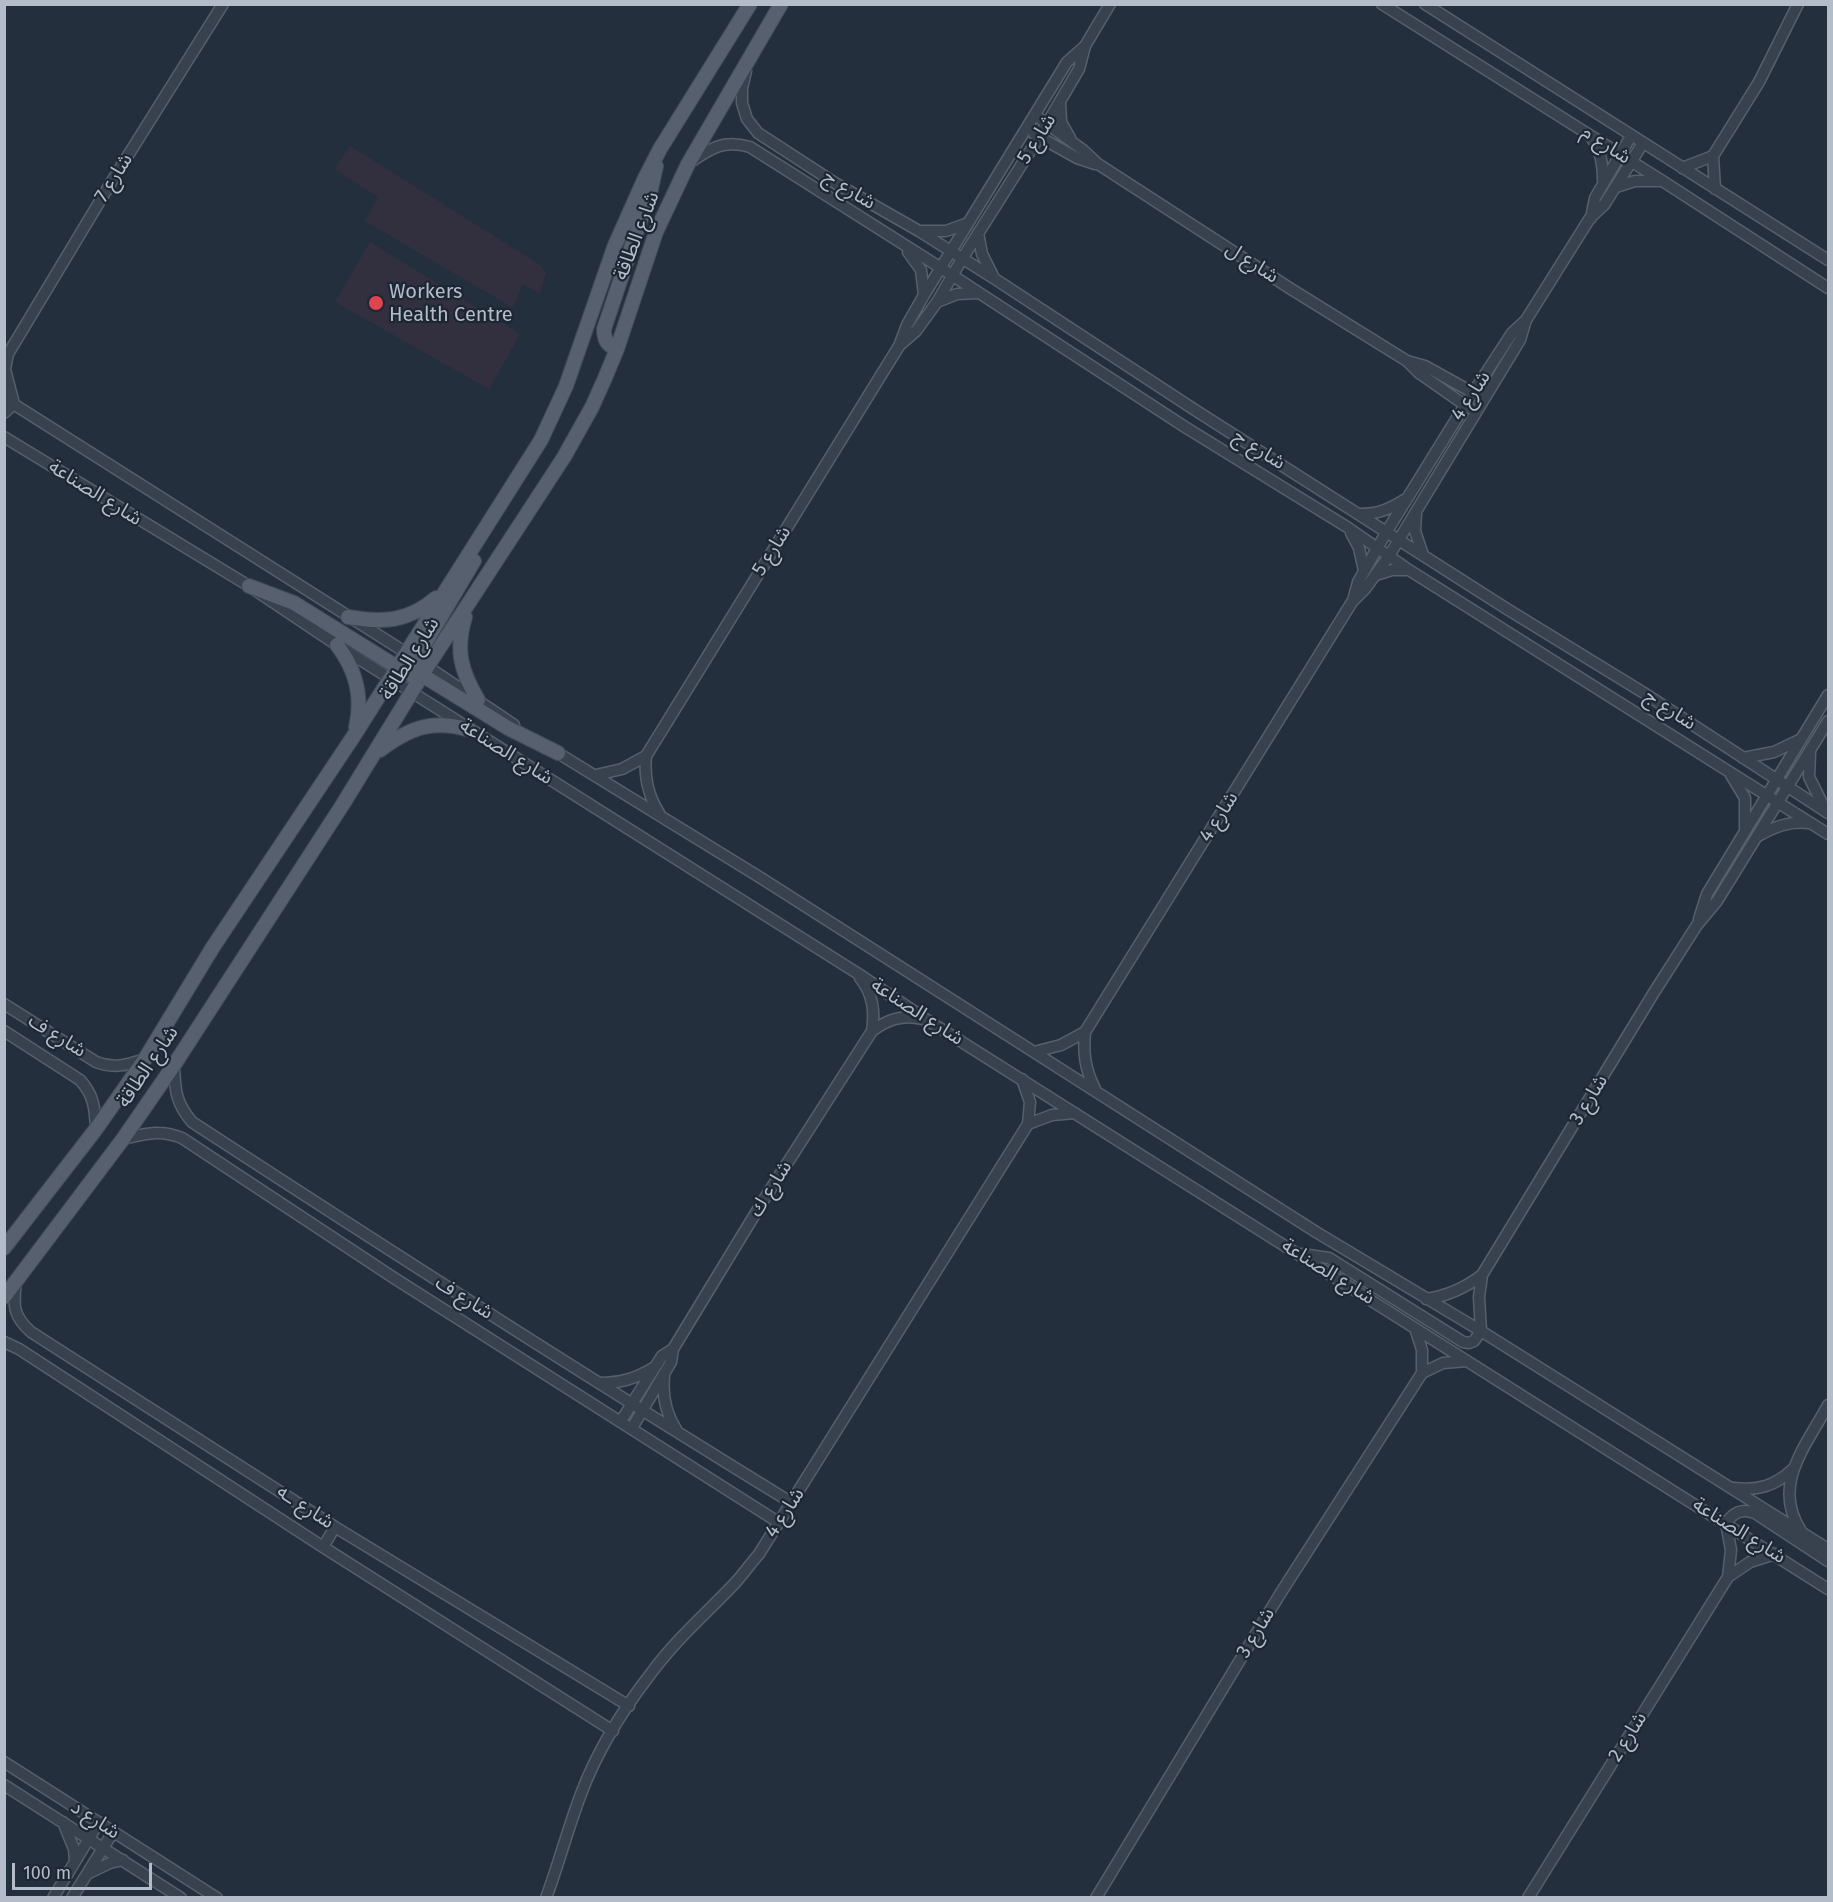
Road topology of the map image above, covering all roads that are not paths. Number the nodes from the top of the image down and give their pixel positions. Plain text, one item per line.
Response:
1 (223, 4) edge
2 (750, 4) edge
3 (781, 4) edge
4 (1110, 4) edge
5 (1382, 4) edge
6 (1425, 4) edge
7 (1798, 4) edge
8 (1085, 46) junction
9 (749, 56) junction
10 (1518, 63) junction
11 (1507, 83) junction
12 (1060, 101) junction
13 (1035, 116) junction
14 (1047, 124) junction
15 (1026, 129) junction
16 (1589, 134) junction
17 (1631, 136) junction
18 (1039, 137) junction
19 (1071, 141) junction
20 (1643, 143) junction
21 (1058, 148) junction
22 (660, 149) junction
23 (1619, 154) junction
24 (1713, 156) junction
25 (1632, 162) junction
26 (688, 164) junction
27 (1022, 164) junction
28 (1098, 165) junction
29 (1682, 168) junction
30 (1603, 182) junction
31 (1664, 182) junction
32 (836, 183) junction
33 (1616, 187) junction
34 (1715, 189) junction
35 (828, 198) junction
36 (1590, 218) junction
37 (969, 223) junction
38 (918, 231) junction
39 (978, 234) junction
40 (902, 244) junction
41 (951, 252) junction
42 (962, 259) junction
43 (1828, 261) edge
44 (941, 268) junction
45 (952, 275) junction
46 (995, 279) junction
47 (1828, 288) edge
48 (979, 292) junction
49 (924, 295) junction
50 (937, 302) junction
51 (1526, 320) junction
52 (1085, 338) junction
53 (899, 346) junction
54 (617, 349) junction
55 (1074, 354) junction
56 (6, 355) edge
57 (1407, 361) junction
58 (1473, 392) junction
59 (4, 398) edge
60 (1484, 399) junction
61 (14, 404) junction
62 (1465, 405) junction
63 (1195, 410) junction
64 (4, 413) edge
65 (1475, 413) junction
66 (1185, 427) junction
67 (4, 437) edge
68 (1407, 498) junction
69 (1416, 509) junction
70 (1360, 514) junction
71 (1347, 527) junction
72 (486, 528) junction
73 (1387, 531) junction
74 (1399, 539) junction
75 (1377, 548) junction
76 (1389, 556) junction
77 (1424, 556) junction
78 (1409, 570) junction
79 (1364, 572) junction
80 (1376, 576) junction
81 (249, 586) junction
82 (447, 589) junction
83 (1352, 602) junction
84 (468, 605) junction
85 (348, 617) junction
86 (337, 645) junction
87 (409, 672) junction
88 (1828, 695) edge
89 (478, 700) junction
90 (1828, 721) edge
91 (470, 730) junction
92 (355, 734) junction
93 (1802, 739) junction
94 (1810, 750) junction
95 (558, 753) junction
96 (374, 754) junction
97 (646, 756) junction
98 (1743, 758) junction
99 (1727, 770) junction
100 (596, 775) junction
101 (1776, 780) junction
102 (1787, 786) junction
103 (1767, 795) junction
104 (1778, 802) junction
105 (344, 804) junction
106 (1827, 812) edge
107 (661, 816) junction
108 (1813, 824) junction
109 (1745, 831) junction
110 (1828, 834) edge
111 (1758, 836) junction
112 (1697, 925) junction
113 (857, 973) junction
114 (4, 1004) edge
115 (927, 1020) junction
116 (4, 1031) edge
117 (872, 1031) junction
118 (1085, 1032) junction
119 (1034, 1052) junction
120 (145, 1059) junction
121 (174, 1065) junction
122 (1023, 1079) junction
123 (1095, 1089) junction
124 (1075, 1113) junction
125 (1028, 1124) junction
126 (96, 1129) junction
127 (123, 1139) junction
128 (4, 1248) edge
129 (1299, 1254) junction
130 (404, 1260) junction
131 (1482, 1275) junction
132 (394, 1278) junction
133 (16, 1282) junction
134 (4, 1297) edge
135 (1426, 1299) junction
136 (1415, 1328) junction
137 (1481, 1331) junction
138 (4, 1342) edge
139 (1467, 1361) junction
140 (660, 1369) junction
141 (1422, 1373) junction
142 (599, 1383) junction
143 (632, 1403) junction
144 (1828, 1406) edge
145 (643, 1410) junction
146 (621, 1421) junction
147 (632, 1428) junction
148 (678, 1433) junction
149 (1793, 1469) junction
150 (1731, 1487) junction
151 (792, 1503) junction
152 (778, 1522) junction
153 (1726, 1523) junction
154 (335, 1527) junction
155 (1803, 1532) junction
156 (323, 1547) junction
157 (1828, 1549) edge
158 (1775, 1554) junction
159 (1828, 1561) edge
160 (1728, 1577) junction
161 (1828, 1589) edge
162 (629, 1706) junction
163 (613, 1731) junction
164 (4, 1762) edge
165 (4, 1785) edge
166 (62, 1822) junction
167 (99, 1822) junction
168 (113, 1832) junction
169 (89, 1838) junction
170 (103, 1847) junction
171 (123, 1860) junction
172 (75, 1861) junction
173 (86, 1874) junction
174 (53, 1898) edge
175 (72, 1898) edge
176 (181, 1898) edge
177 (217, 1898) edge
178 (546, 1898) edge
179 (1096, 1898) edge
180 (1528, 1898) edge

1 - 56 street, شارع 7
2 - 22 main road, شارع الطاقة
3 - 9 main road, شارع الطاقة
4 - 8 street, شارع 5
5 - 11 street, شارع م
6 - 10 street, شارع م
7 - 24 street
8 - 12 street, شارع 5
8 - 13 street, شارع 5
9 - 26 main road, شارع الطاقة
9 - 32 street, شارع ج
10 - 11 street
10 - 17 street, شارع م
11 - 16 street, شارع م
12 - 14 street, شارع 5
12 - 19 street
13 - 14 street, شارع ل
13 - 15 street, شارع 5
14 - 18 street, شارع 5
14 - 19 street, شارع ل
15 - 18 street, شارع ل
15 - 37 street, شارع 5
16 - 23 street, شارع م
16 - 30 street
17 - 20 street, شارع م
17 - 23 street, شارع 4
18 - 21 street, شارع ل
18 - 27 street, شارع 5
19 - 28 street, شارع ل
20 - 25 street, شارع 4
20 - 29 street, شارع م
21 - 27 street
21 - 28 street, شارع ل
22 - 54 main road
22 - 72 main road, شارع الطاقة
23 - 25 street, شارع م
23 - 30 street, شارع 4
24 - 29 street
24 - 34 street
25 - 31 street, شارع م
25 - 33 street, شارع 4
26 - 35 street, شارع ج
26 - 54 main road, شارع الطاقة
27 - 39 street, شارع 5
28 - 57 street, شارع ل
29 - 34 street, شارع م
30 - 36 street, شارع 4
31 - 33 street
31 - 47 street, شارع م
32 - 35 street
32 - 38 street, شارع ج
33 - 36 street, شارع 4
34 - 43 street, شارع م
35 - 40 street, شارع ج
36 - 51 street, شارع 4
37 - 38 street
37 - 41 street, شارع 5
38 - 41 street, شارع ج
39 - 42 street, شارع 5
39 - 46 street
40 - 44 street, شارع ج
40 - 49 street
41 - 42 street, شارع ج
41 - 44 street, شارع 5
42 - 45 street, شارع 5
42 - 46 street, شارع ج
44 - 45 street, شارع ج
44 - 49 street, شارع 5
45 - 48 street, شارع ج
45 - 50 street, شارع 5
46 - 52 street, شارع ج
48 - 50 street
48 - 55 street, شارع ج
49 - 53 street, شارع 5
50 - 53 street, شارع 5
51 - 58 street, شارع 4
51 - 60 street, شارع 4
52 - 55 street
52 - 63 street, شارع ج
53 - 97 street, شارع 5
54 - 84 main road, شارع الطاقة
55 - 66 street, شارع ج
56 - 61 street, شارع 7
57 - 58 street, شارع ل
57 - 62 street, شارع ل
58 - 60 street, شارع ل
58 - 62 street, شارع 4
59 - 61 street, شارع الصناعة
60 - 65 street, شارع 4
61 - 64 street
61 - 85 street, شارع الصناعة
62 - 65 street, شارع ل
62 - 68 street, شارع 4
63 - 66 street
63 - 70 street, شارع ج
65 - 69 street, شارع 4
66 - 71 street, شارع ج
67 - 81 street, شارع الصناعة
68 - 70 street
68 - 73 street, شارع 4
69 - 74 street, شارع 4
69 - 77 street
70 - 73 street, شارع ج
71 - 75 street, شارع ج
71 - 79 street
72 - 82 main road, شارع الطاقة
72 - 87 main road
73 - 74 street, شارع ج
73 - 75 street, شارع 4
74 - 76 street, شارع 4
74 - 77 street, شارع ج
75 - 76 street, شارع ج
75 - 79 street, شارع 4
76 - 78 street, شارع ج
76 - 80 street, شارع 4
77 - 98 street, شارع ج
78 - 80 street
78 - 99 street, شارع ج
79 - 83 street, شارع 4
80 - 83 street, شارع 4
81 - 86 street, شارع الصناعة
81 - 87 main road
82 - 85 main road
82 - 87 main road, شارع الطاقة
83 - 118 street, شارع 4
84 - 87 main road, شارع الطاقة
84 - 89 main road
85 - 87 street, شارع الصناعة
86 - 87 street, شارع الصناعة
86 - 92 main road
87 - 89 street, شارع الصناعة
87 - 91 street, شارع الصناعة
87 - 92 main road, شارع الطاقة
87 - 95 main road
87 - 96 main road, شارع الطاقة
87 - 105 main road
88 - 93 street, شارع 3
89 - 95 street, شارع الصناعة
90 - 94 street, شارع 3
91 - 96 main road
91 - 113 street, شارع الصناعة
92 - 120 main road, شارع الطاقة
93 - 98 street
93 - 101 street, شارع 3
94 - 102 street, شارع 3
94 - 106 street
95 - 100 street, شارع الصناعة
96 - 105 main road, شارع الطاقة
97 - 100 street
97 - 107 street
98 - 101 street, شارع ج
99 - 103 street, شارع ج
99 - 109 street
100 - 107 street, شارع الصناعة
101 - 102 street, شارع ج
101 - 103 street, شارع 3
102 - 104 street, شارع 3
102 - 106 street, شارع ج
103 - 104 street, شارع ج
103 - 109 street, شارع 3
104 - 108 street, شارع ج
104 - 111 street, شارع 3
105 - 121 main road, شارع الطاقة
107 - 119 street, شارع الصناعة
108 - 110 street, شارع ج
108 - 111 street
109 - 112 street, شارع 3
111 - 112 street, شارع 3
112 - 131 street, شارع 3
113 - 115 street, شارع الصناعة
113 - 117 street
114 - 120 street, شارع ف
115 - 117 street, شارع ك
115 - 122 street, شارع الصناعة
116 - 126 street, شارع ف
117 - 140 street, شارع ك
118 - 119 street, شارع 4
118 - 123 street
119 - 123 street, شارع الصناعة
120 - 126 main road, شارع الطاقة
121 - 127 main road, شارع الطاقة
121 - 130 street, شارع ف
122 - 124 street, شارع الصناعة
122 - 125 street
123 - 135 street, شارع الصناعة
124 - 125 street
124 - 129 street, شارع الصناعة
125 - 151 street, شارع 4
126 - 128 main road, شارع الطاقة
127 - 132 street, شارع ف
127 - 133 main road, شارع الطاقة
129 - 136 street, شارع الصناعة
129 - 137 street
130 - 132 street
130 - 142 street, شارع ف
131 - 135 street, شارع 3
131 - 137 street, شارع 3
132 - 146 street, شارع ف
133 - 134 main road, شارع الطاقة
133 - 154 street, شارع ـه
135 - 137 street, شارع الصناعة
136 - 139 street, شارع الصناعة
136 - 141 street
137 - 150 street, شارع الصناعة
138 - 156 street, شارع ـه
139 - 141 street
139 - 153 street, شارع الصناعة
140 - 142 street
140 - 143 street, شارع ك
140 - 145 street, شارع ك
140 - 148 street
141 - 179 street, شارع 3
142 - 143 street, شارع ف
143 - 145 street, شارع ف
143 - 146 street, شارع ك
144 - 149 street
145 - 147 street, شارع ك
145 - 148 street, شارع ف
146 - 147 street, شارع ف
147 - 152 street, شارع ف
148 - 151 street, شارع ف
149 - 150 street
149 - 155 street
150 - 155 street, شارع الصناعة
151 - 152 street, شارع 4
152 - 162 street, شارع 4
153 - 158 street, شارع الصناعة
153 - 159 street
153 - 160 street, شارع 2
154 - 156 street
154 - 162 street, شارع ـه
155 - 157 street, شارع الصناعة
156 - 163 street, شارع ـه
158 - 160 street, شارع 2
158 - 161 street, شارع الصناعة
160 - 180 street, شارع 2
162 - 163 street, شارع 4
163 - 178 street, شارع 4
164 - 167 street, شارع د
165 - 166 street, شارع د
166 - 169 street, شارع د
166 - 172 street
167 - 168 street, شارع د
167 - 169 street
168 - 170 street
168 - 177 street, شارع د
169 - 170 street, شارع د
169 - 172 street
170 - 171 street, شارع د
170 - 173 street
171 - 173 street
171 - 176 street, شارع د
172 - 174 street
173 - 175 street

